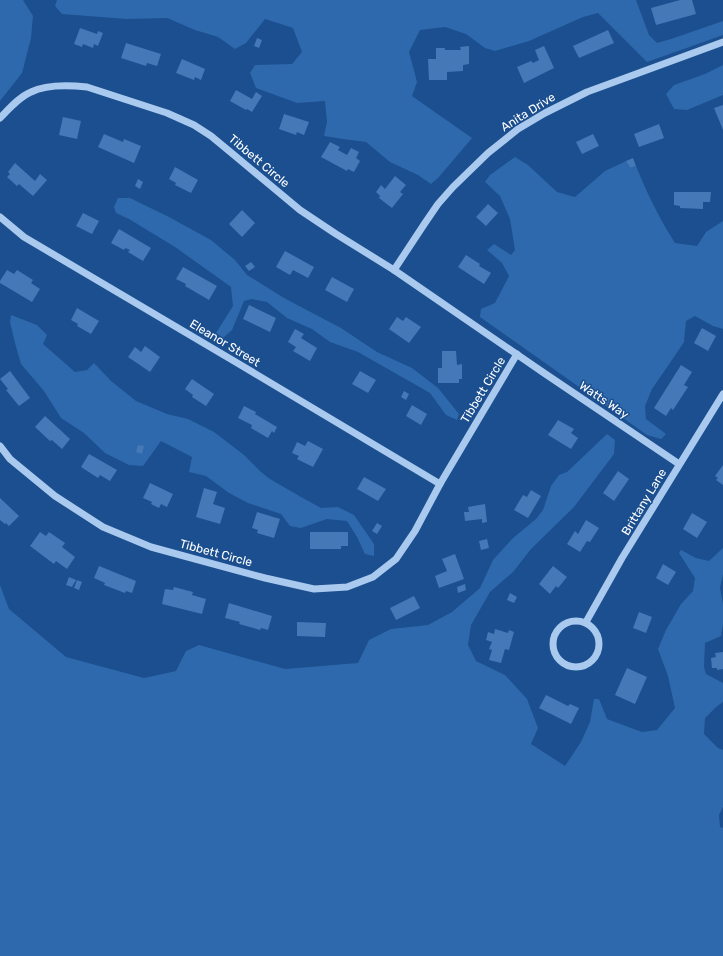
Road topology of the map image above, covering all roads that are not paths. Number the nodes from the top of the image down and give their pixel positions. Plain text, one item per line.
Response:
1 (723, 42) edge
2 (0, 118) edge
3 (0, 217) edge
4 (394, 270) junction
5 (517, 354) junction
6 (723, 394) edge
7 (0, 446) edge
8 (680, 464) junction
9 (440, 484) junction
10 (586, 622) junction

1 - 4 street, Anita Drive
2 - 4 street, Tibbett Circle
3 - 9 street, Eleanor Street
4 - 5 street, Tibbett Circle
5 - 8 street, Watts Way
5 - 9 street, Tibbett Circle
6 - 8 street, Brittany Lane
7 - 9 street, Tibbett Circle
8 - 10 street, Brittany Lane
10 - 10 street

